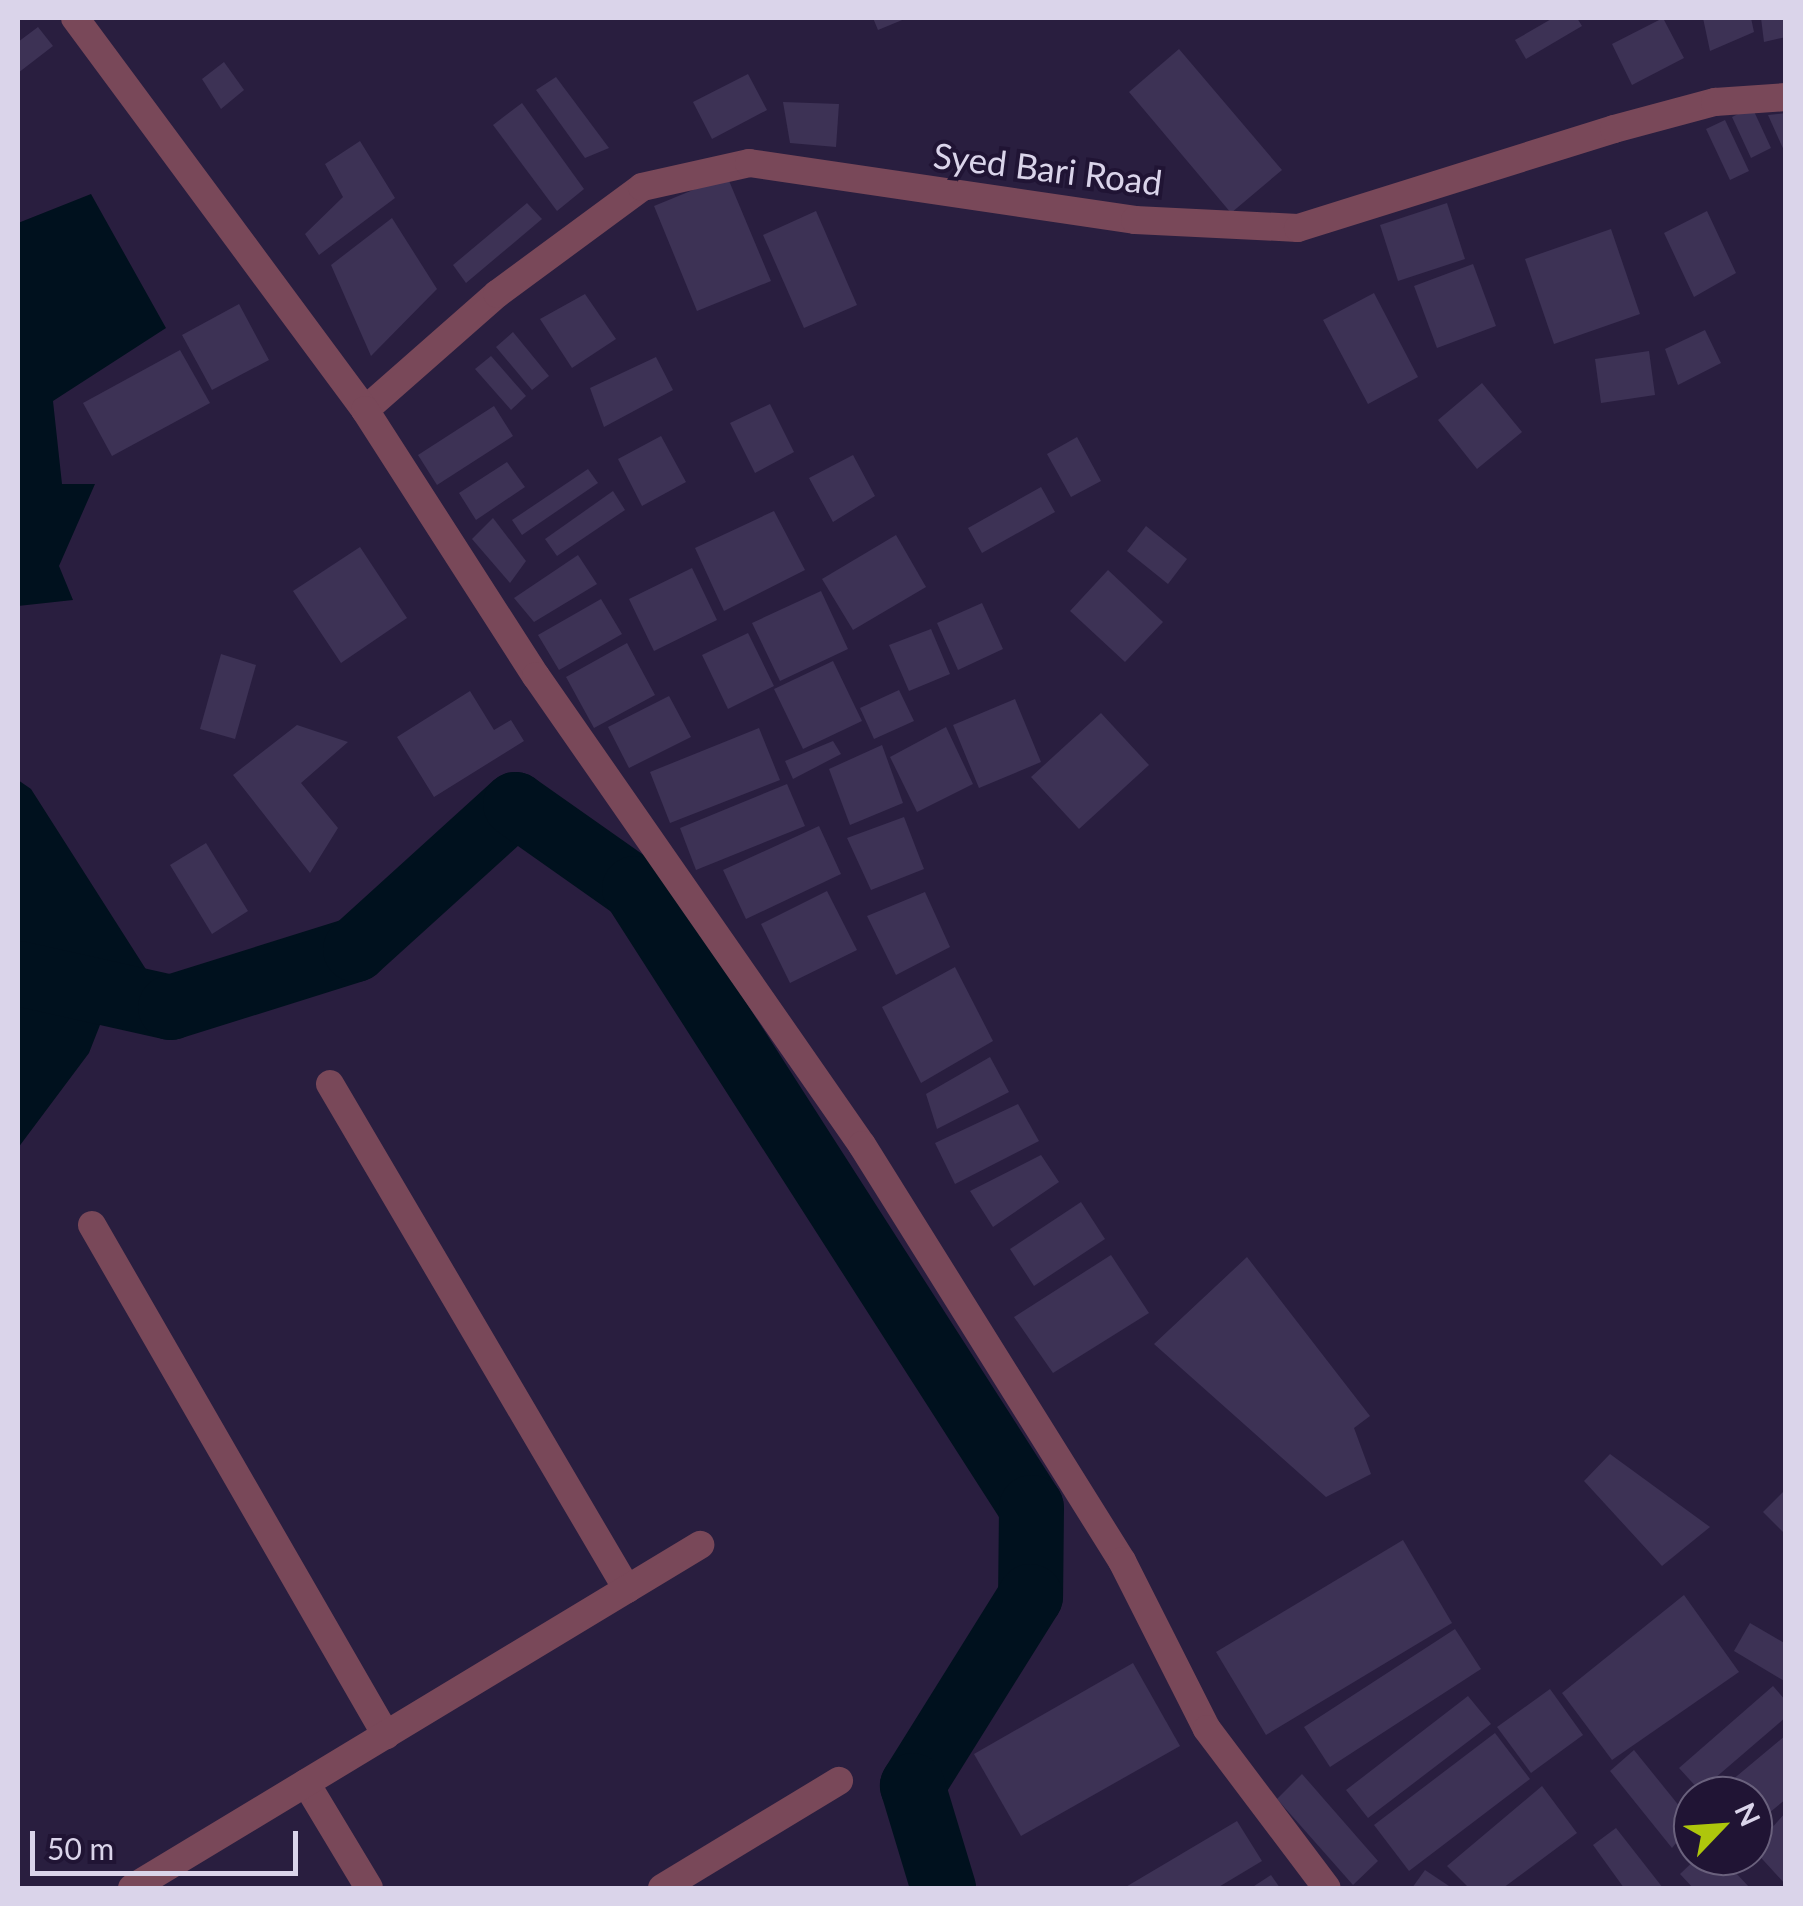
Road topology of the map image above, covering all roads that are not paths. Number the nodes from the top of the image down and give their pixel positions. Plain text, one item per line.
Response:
1 (75, 18) edge
2 (1786, 97) edge
3 (365, 410) junction
4 (330, 1084) dead end
5 (92, 1226) dead end
6 (700, 1545) dead end
7 (627, 1590) junction
8 (386, 1735) junction
9 (839, 1781) dead end
10 (306, 1784) junction
11 (132, 1888) edge
12 (369, 1888) edge
13 (662, 1888) edge
14 (1327, 1888) edge

1 - 3 street
2 - 3 street, Syed Bari Road
3 - 14 street
4 - 7 street
5 - 8 street
6 - 7 street
7 - 8 street
8 - 10 street
9 - 13 street
10 - 11 street
10 - 12 street

